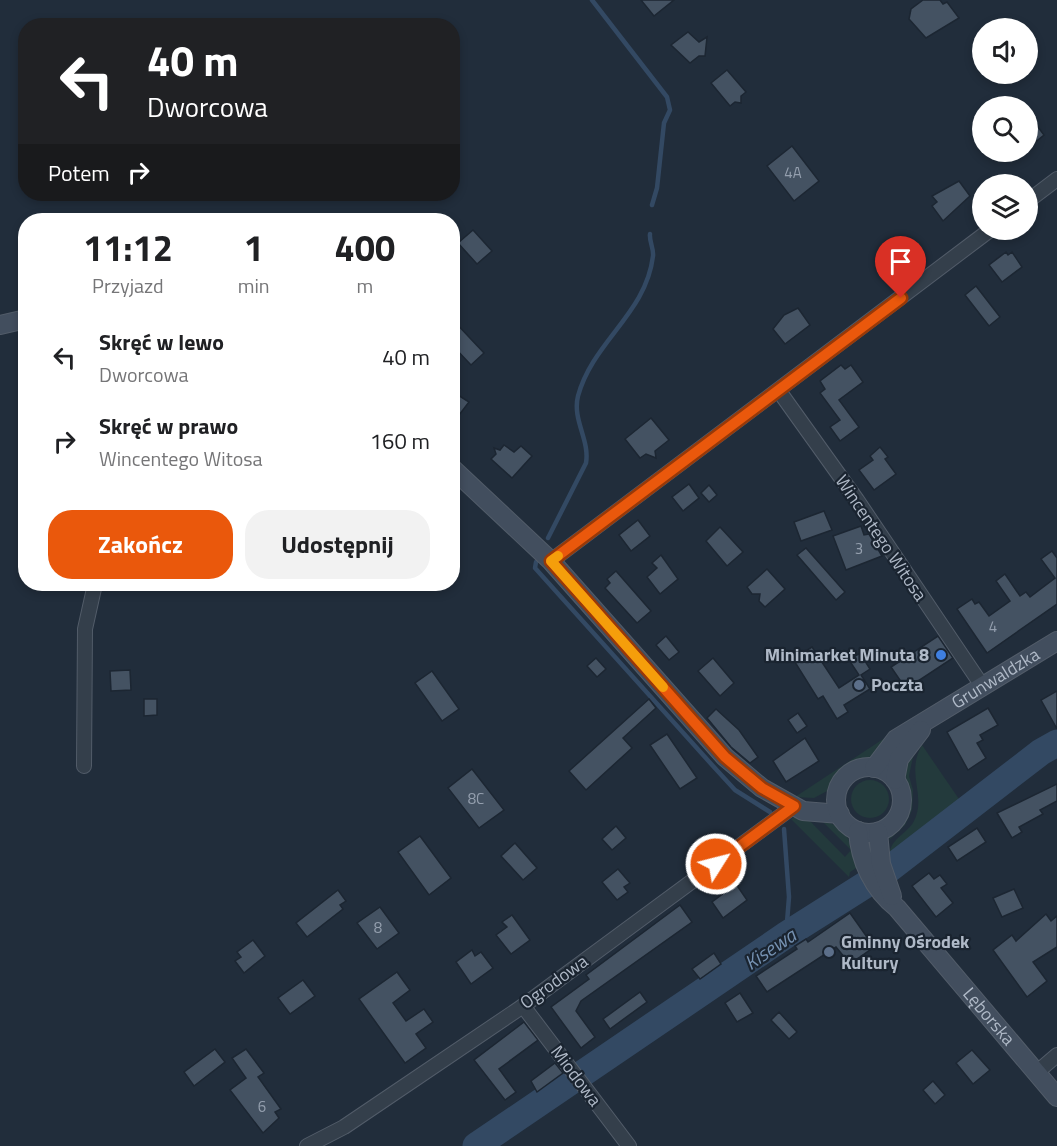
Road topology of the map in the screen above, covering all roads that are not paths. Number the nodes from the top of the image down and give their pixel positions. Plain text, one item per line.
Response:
1 (1057, 178) edge
2 (1038, 193) edge
3 (977, 240) edge
4 (18, 321) edge
5 (0, 326) edge
6 (779, 391) junction
7 (460, 476) edge
8 (551, 561) junction
9 (93, 591) edge
10 (1057, 641) edge
11 (983, 687) junction
12 (935, 716) junction
13 (84, 766) dead end
14 (874, 768) junction
15 (895, 780) junction
16 (794, 806) junction
17 (838, 807) junction
18 (858, 831) junction
19 (878, 832) junction
20 (874, 868) junction
21 (523, 1006) junction
22 (1057, 1055) edge
23 (1036, 1074) junction
24 (1057, 1097) edge
25 (307, 1146) edge
26 (629, 1146) edge

1 - 2 street
3 - 6 street
4 - 5 main road
6 - 8 street
6 - 11 street, Wincentego Witosa
7 - 8 main road
8 - 16 main road
9 - 13 street
10 - 11 main road, Grunwaldzka
11 - 12 main road, Grunwaldzka
12 - 14 main road, Grunwaldzka
12 - 15 main road, Grunwaldzka
14 - 15 main road
14 - 17 main road
15 - 19 main road
16 - 17 main road
16 - 21 street, Ogrodowa
17 - 18 main road
18 - 19 main road
18 - 20 main road, Lęborska
19 - 20 main road, Lęborska
20 - 23 main road, Lęborska
21 - 25 street, Ogrodowa
21 - 26 street, Miodowa
22 - 23 street
23 - 24 main road, Lęborska

